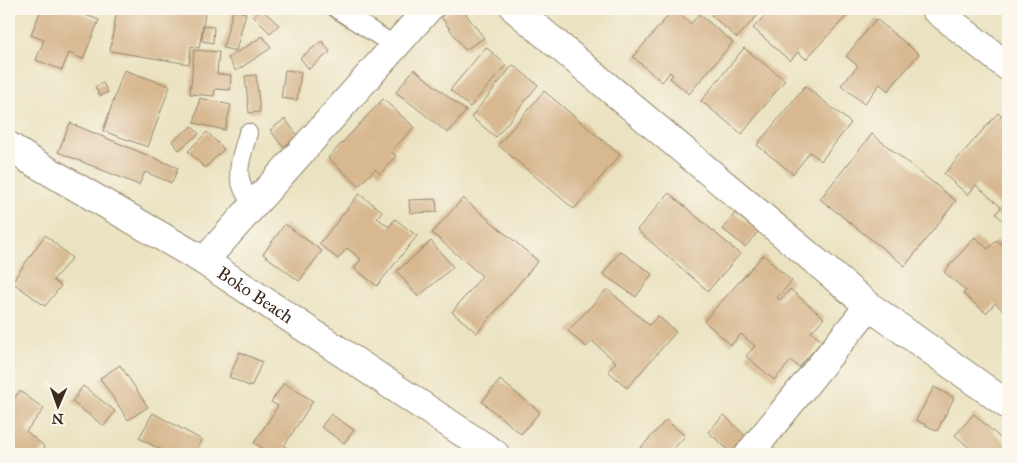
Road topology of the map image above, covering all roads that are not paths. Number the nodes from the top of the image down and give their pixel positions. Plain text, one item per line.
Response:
1 (337, 9) edge
2 (428, 9) edge
3 (515, 9) edge
4 (935, 9) edge
5 (395, 46) junction
6 (1008, 67) edge
7 (248, 133) dead end
8 (9, 146) edge
9 (253, 206) junction
10 (204, 261) junction
11 (869, 306) junction
12 (1008, 405) edge
13 (494, 454) edge
14 (749, 454) edge

1 - 5 lane
2 - 5 street
3 - 11 street
4 - 6 street
5 - 9 street
7 - 9 lane
8 - 10 street, Boko Beach
9 - 10 street
10 - 13 street, Boko Beach
11 - 12 street
11 - 14 street

